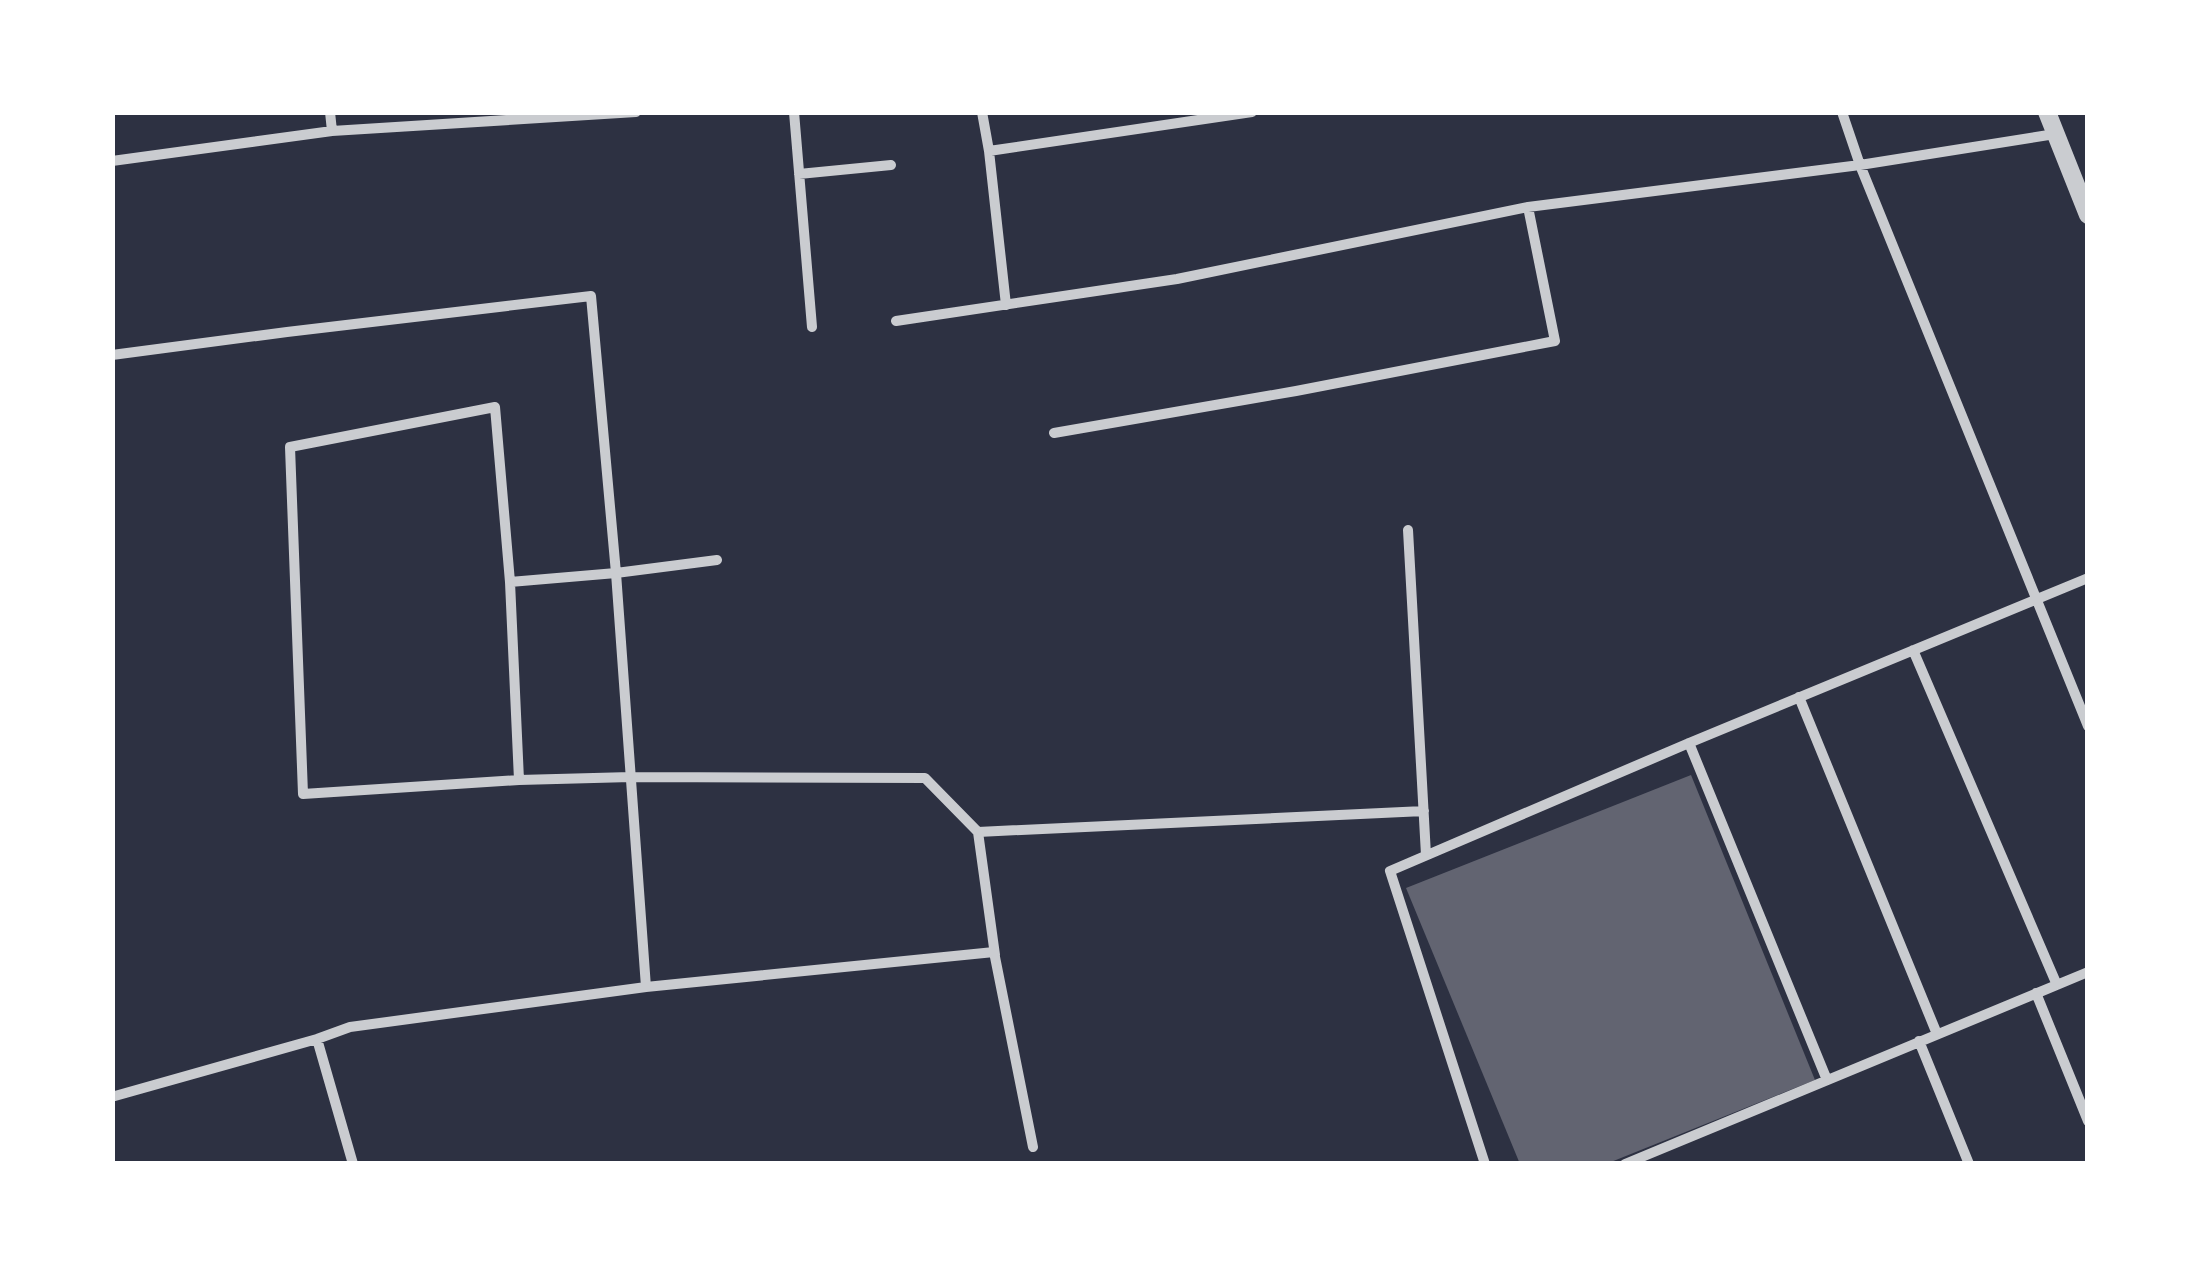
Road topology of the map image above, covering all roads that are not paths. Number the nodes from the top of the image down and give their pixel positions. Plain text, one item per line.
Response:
1 (330, 112) edge
2 (636, 112) edge
3 (794, 112) edge
4 (982, 112) edge
5 (1252, 112) edge
6 (1842, 112) edge
7 (2047, 112) edge
8 (621, 113) edge
9 (332, 130) junction
10 (2054, 134) junction
11 (989, 152) junction
12 (112, 161) edge
13 (1860, 164) junction
14 (891, 165) dead end
15 (799, 174) junction
16 (1528, 207) junction
17 (2088, 215) edge
18 (1006, 305) junction
19 (896, 322) dead end
20 (812, 327) dead end
21 (112, 356) edge
22 (1054, 432) dead end
23 (1408, 530) dead end
24 (717, 560) dead end
25 (616, 573) junction
26 (2088, 578) edge
27 (510, 582) junction
28 (2036, 599) junction
29 (1914, 650) junction
30 (1799, 697) junction
31 (2088, 726) edge
32 (1689, 742) junction
33 (631, 776) junction
34 (519, 780) junction
35 (1424, 811) junction
36 (978, 832) junction
37 (1426, 855) junction
38 (996, 959) junction
39 (2088, 972) edge
40 (2056, 985) junction
41 (646, 988) junction
42 (2036, 993) junction
43 (1937, 1034) junction
44 (318, 1039) junction
45 (1920, 1041) junction
46 (1827, 1080) junction
47 (115, 1096) edge
48 (2088, 1122) edge
49 (1033, 1147) dead end
50 (352, 1164) edge
51 (1485, 1164) edge
52 (1625, 1164) edge
53 (1969, 1164) edge

1 - 9 street
2 - 8 street
3 - 15 street
4 - 11 street
5 - 11 street
6 - 13 street
7 - 10 street
8 - 9 street
9 - 12 street
10 - 13 street
10 - 17 street
11 - 18 street
13 - 16 street
13 - 28 street
14 - 15 street
15 - 20 street
16 - 18 street
16 - 22 street
18 - 19 street
21 - 25 street
23 - 35 street
24 - 25 street
25 - 27 street
25 - 33 street
26 - 28 street
27 - 34 street
27 - 34 street
28 - 29 street
28 - 31 street
29 - 30 street
29 - 40 street
30 - 32 street
30 - 43 street
32 - 37 street
32 - 46 street
33 - 34 street
33 - 36 street
33 - 41 street
35 - 36 street
35 - 37 street
36 - 38 street
37 - 51 street
38 - 41 street
38 - 49 street
39 - 40 street
40 - 42 street
41 - 44 street
42 - 43 street
42 - 48 street
43 - 45 street
44 - 47 street
44 - 50 street
45 - 46 street
45 - 53 street
46 - 52 street

